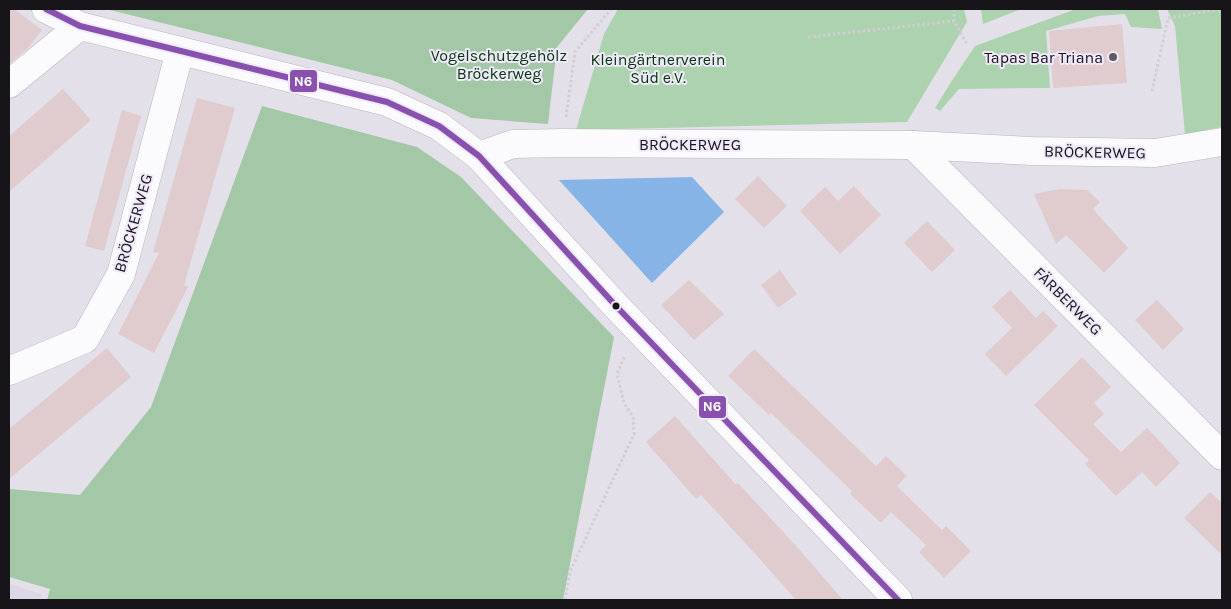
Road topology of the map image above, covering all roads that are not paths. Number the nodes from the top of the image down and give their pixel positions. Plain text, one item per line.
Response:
1 (46, 9) edge
2 (80, 26) junction
3 (180, 51) junction
4 (9, 84) edge
5 (1222, 142) edge
6 (913, 146) junction
7 (479, 156) junction
8 (9, 371) edge
9 (1222, 456) edge
10 (898, 600) edge

1 - 2 street
2 - 3 street
2 - 4 street
3 - 7 street
3 - 8 street, BRÖCKERWEG
5 - 6 street, BRÖCKERWEG
6 - 7 street, BRÖCKERWEG
6 - 9 street, FÄRBERWEG
7 - 10 street

